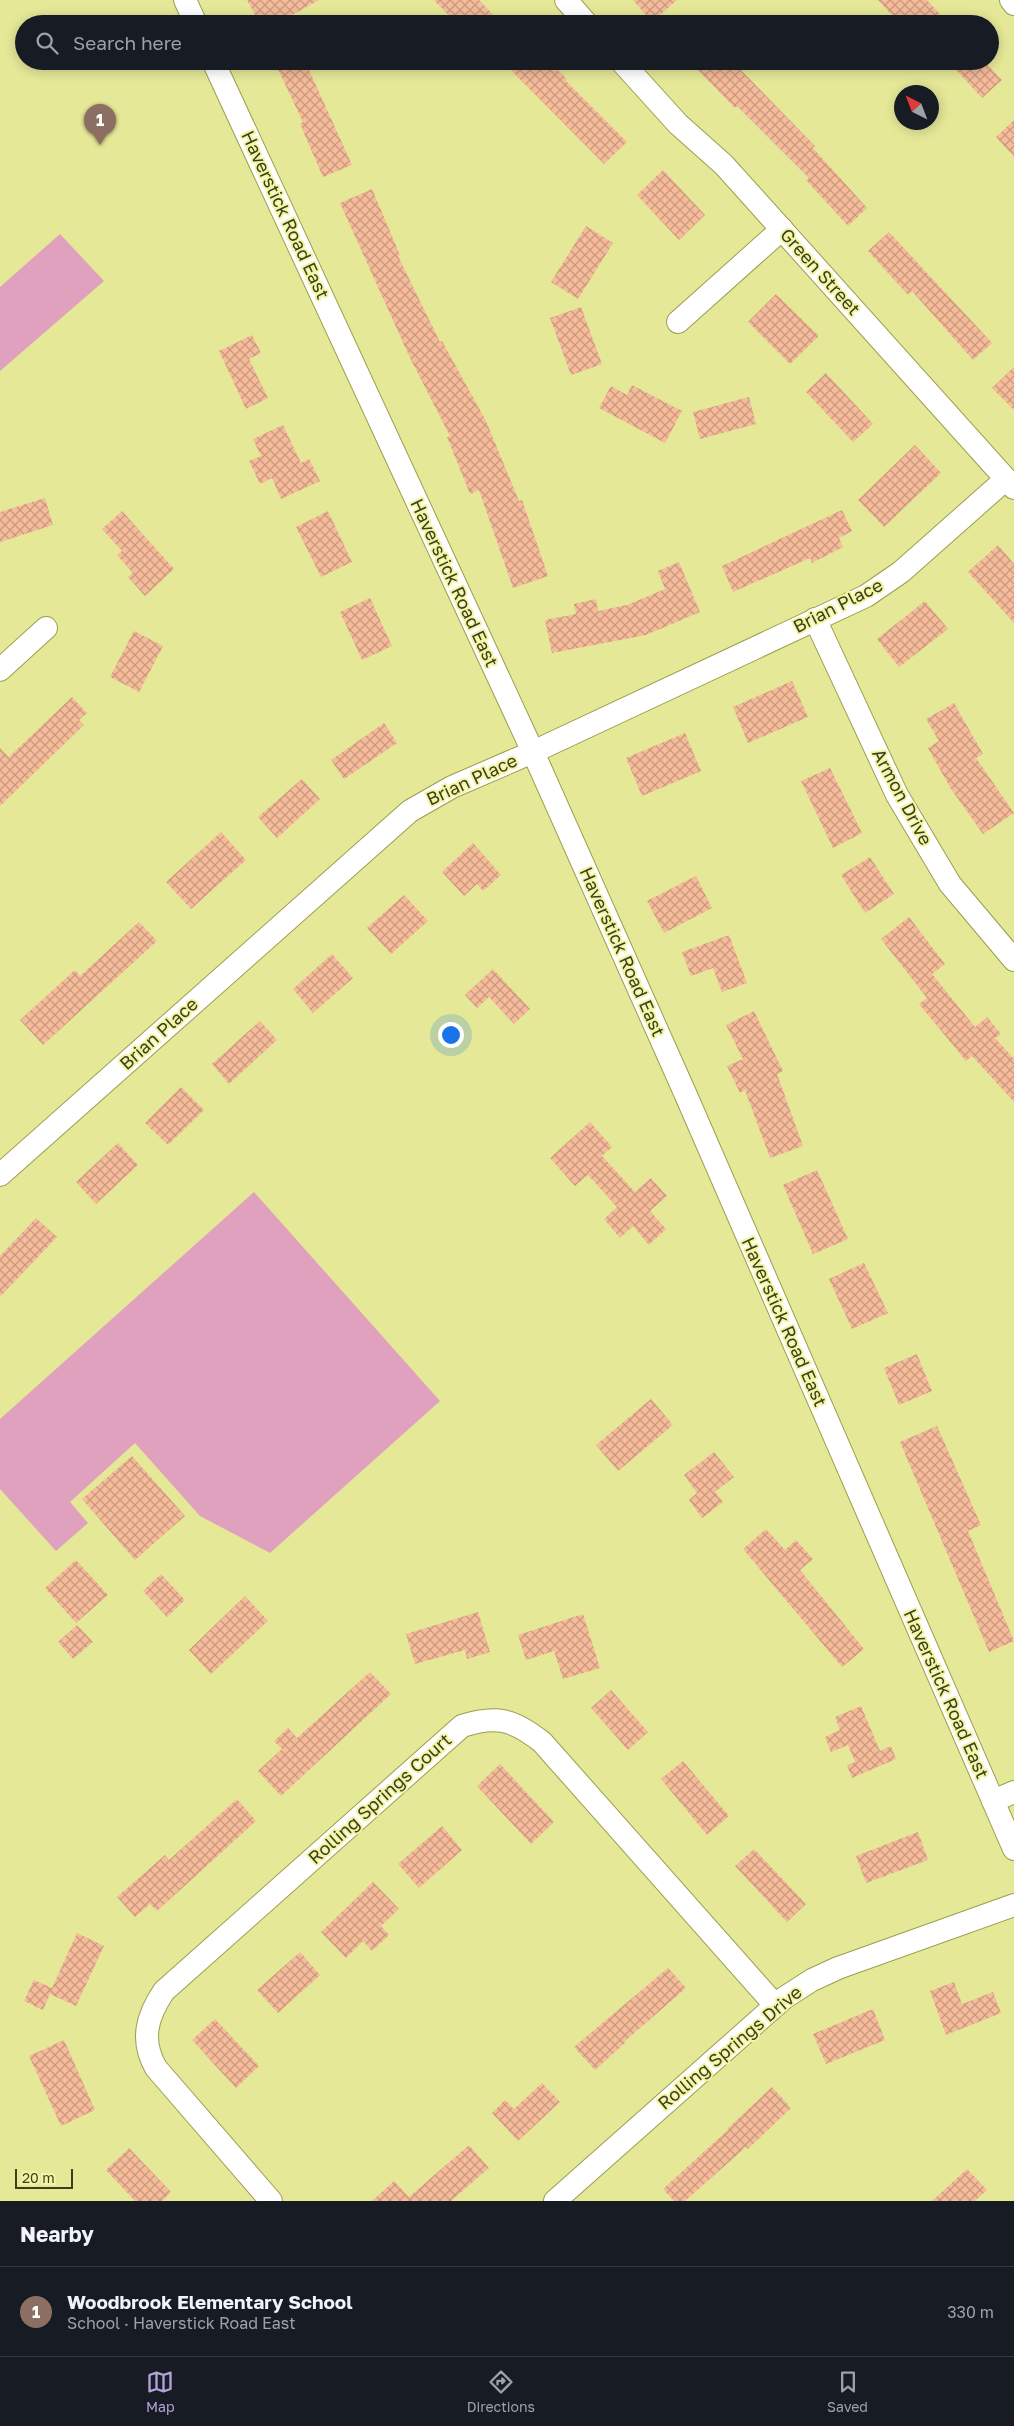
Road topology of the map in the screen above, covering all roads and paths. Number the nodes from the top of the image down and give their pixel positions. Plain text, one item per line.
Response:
1 (185, 0) edge
2 (566, 0) edge
3 (1011, 0) edge
4 (1014, 4) edge
5 (192, 15) edge
6 (579, 15) edge
7 (217, 70) edge
8 (630, 70) edge
9 (782, 229) junction
10 (678, 322) dead end
11 (1010, 483) edge
12 (815, 619) junction
13 (46, 628) dead end
14 (0, 670) edge
15 (532, 752) junction
16 (1014, 960) edge
17 (0, 1175) edge
18 (1014, 1792) edge
19 (993, 1801) junction
20 (1014, 1849) edge
21 (1014, 1905) edge
22 (775, 2006) junction
23 (271, 2201) edge
24 (555, 2201) edge

1 - 5 street
2 - 6 street
3 - 4 street
7 - 15 street, Haverstick Road East
8 - 9 street, Green Street
9 - 10 street
9 - 11 street, Green Street
11 - 12 street, Brian Place
12 - 15 street, Brian Place
12 - 16 street, Armon Drive
13 - 14 street
15 - 17 street, Brian Place
15 - 19 street, Haverstick Road East
18 - 19 street
19 - 20 street, Haverstick Road East
21 - 22 street, Rolling Springs Drive
22 - 23 street, Rolling Springs Court
22 - 24 street, Rolling Springs Drive

